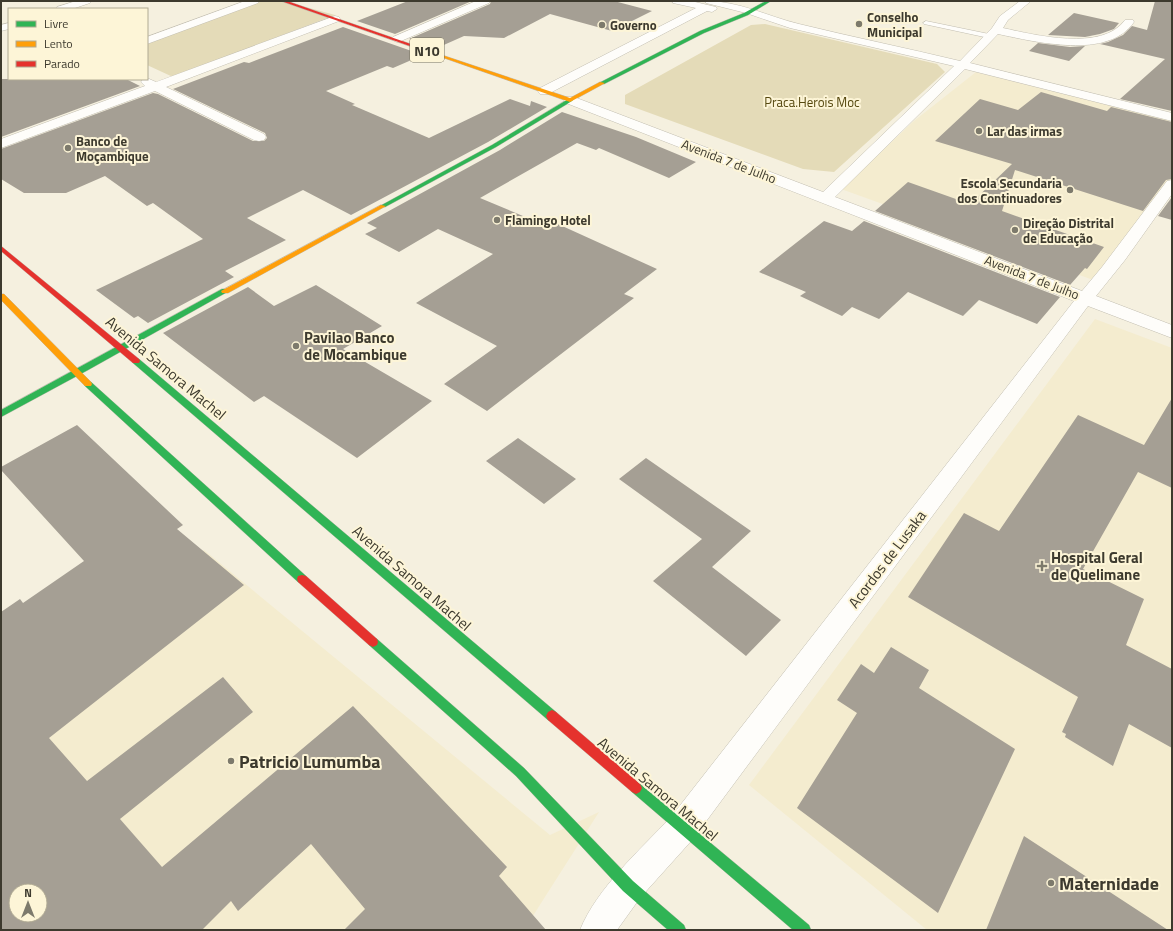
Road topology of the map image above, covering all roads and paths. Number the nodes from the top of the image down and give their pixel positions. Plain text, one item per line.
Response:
1 (86, 1) edge
2 (254, 1) edge
3 (283, 1) edge
4 (485, 1) edge
5 (677, 1) edge
6 (769, 1) edge
7 (1026, 1) edge
8 (707, 4) edge
9 (64, 8) edge
10 (750, 11) junction
11 (738, 16) junction
12 (335, 19) junction
13 (778, 21) junction
14 (1129, 22) dead end
15 (926, 23) dead end
16 (392, 27) dead end
17 (378, 33) junction
18 (992, 33) junction
19 (397, 39) junction
20 (148, 40) edge
21 (963, 65) junction
22 (144, 80) edge
23 (154, 86) junction
24 (544, 91) junction
25 (570, 100) junction
26 (1172, 116) edge
27 (259, 137) dead end
28 (1, 144) edge
29 (1172, 184) edge
30 (825, 198) junction
31 (1, 248) edge
32 (1, 296) edge
33 (1085, 298) junction
34 (1172, 332) edge
35 (121, 347) junction
36 (77, 374) junction
37 (1, 414) edge
38 (682, 828) junction
39 (628, 886) junction
40 (597, 930) edge
41 (679, 930) edge
42 (804, 930) edge

1 - 9 street
2 - 20 street
3 - 12 street, Avenida 7 de Julho / N10
4 - 19 street
5 - 8 street
6 - 10 street
7 - 18 street
8 - 10 street
8 - 11 street
8 - 24 street
10 - 11 street
10 - 13 street
11 - 13 street
11 - 25 street
12 - 17 street, Avenida 7 de Julho / N10
12 - 23 street
13 - 21 street
14 - 18 street
15 - 18 lane
16 - 17 street
17 - 19 street, Avenida 7 de Julho / N10
18 - 21 street
19 - 24 street, Avenida 7 de Julho / N10
21 - 26 street
21 - 30 street
22 - 23 street
23 - 27 street
23 - 28 street
24 - 25 street, Avenida 7 de Julho / N10
25 - 30 street, Avenida 7 de Julho
25 - 35 street
29 - 33 street, Acordos de Lusaka
30 - 33 street, Avenida 7 de Julho
31 - 35 street, Avenida Samora Machel
32 - 36 street
33 - 34 street, Avenida 7 de Julho
33 - 38 street, Acordos de Lusaka
35 - 36 street
35 - 38 street, Avenida Samora Machel
36 - 37 street
36 - 39 street
38 - 39 street, Acordos de Lusaka
38 - 42 street, Avenida Samora Machel
39 - 40 street, Acordos de Lusaka
39 - 41 street

